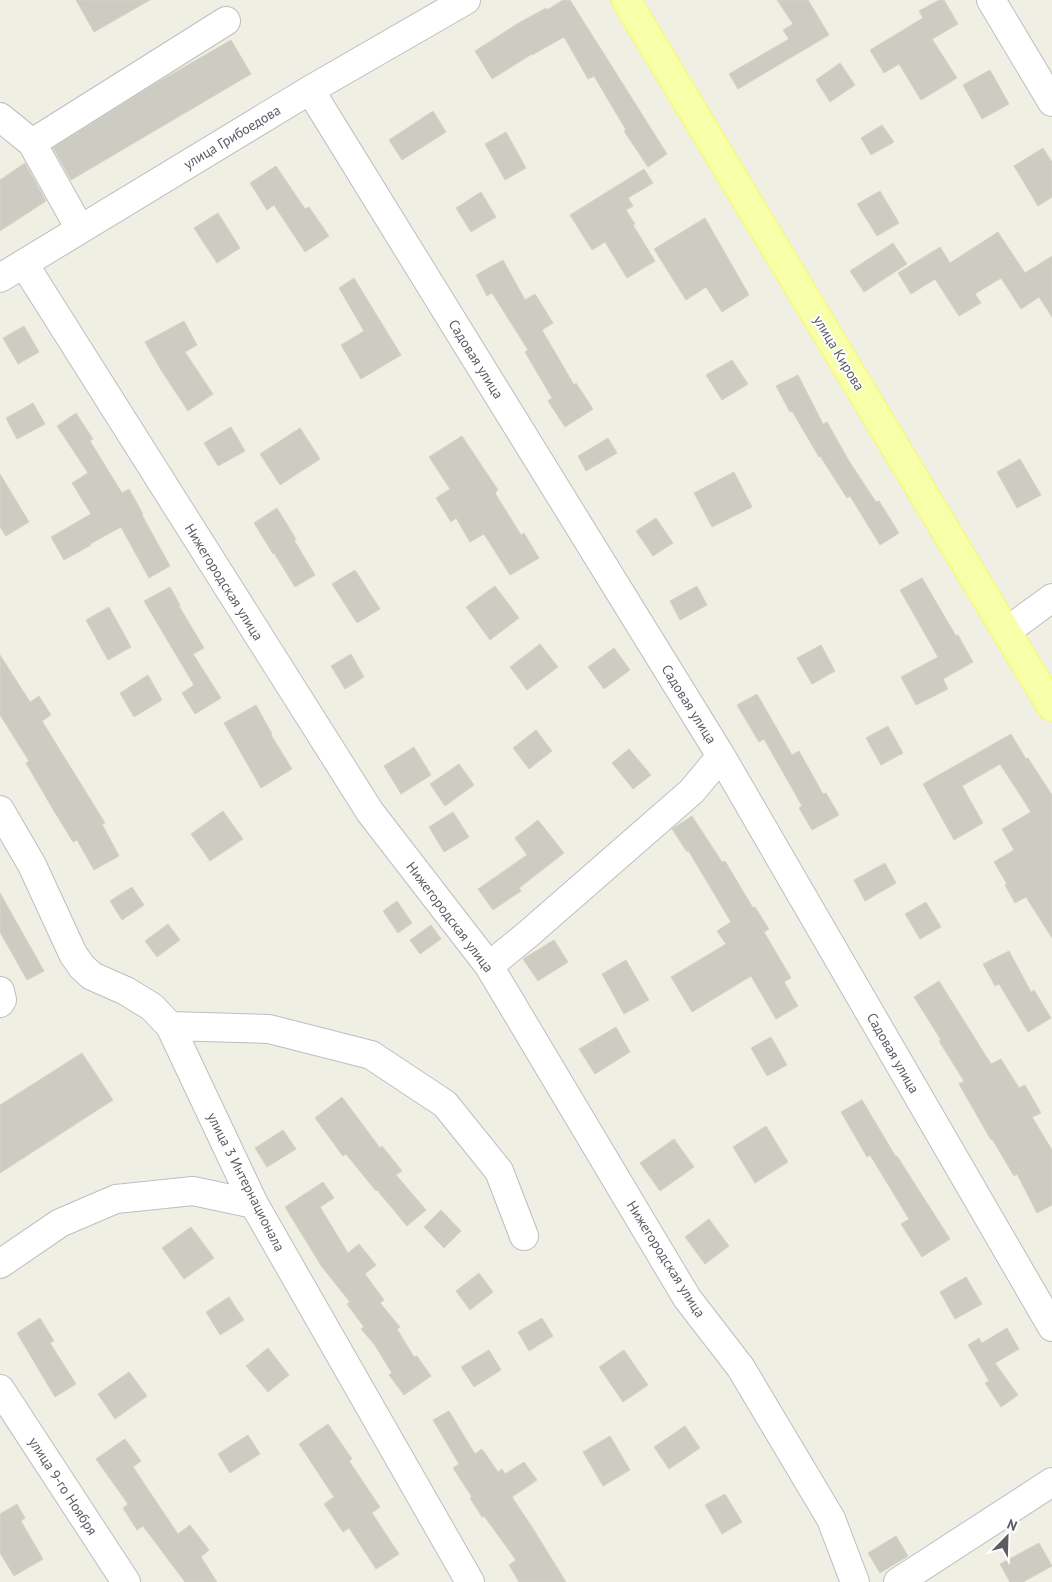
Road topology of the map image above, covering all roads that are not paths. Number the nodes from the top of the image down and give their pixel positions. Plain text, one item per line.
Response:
1 (466, 0) edge
2 (626, 0) edge
3 (991, 0) edge
4 (226, 21) dead end
5 (310, 90) junction
6 (1052, 102) edge
7 (0, 117) edge
8 (32, 143) junction
9 (80, 228) junction
10 (24, 264) junction
11 (0, 278) edge
12 (1052, 598) edge
13 (1007, 631) junction
14 (1052, 707) edge
15 (721, 756) junction
16 (0, 810) edge
17 (489, 966) junction
18 (170, 1026) junction
19 (254, 1204) junction
20 (524, 1236) dead end
21 (0, 1264) edge
22 (1052, 1327) edge
23 (0, 1390) edge
24 (1052, 1482) edge
25 (126, 1582) edge
26 (470, 1582) edge
27 (855, 1582) edge
28 (898, 1582) edge

1 - 5 street, улица Грибоедова
2 - 13 main road, улица Кирова
3 - 6 street
4 - 8 street
5 - 9 street, улица Грибоедова
5 - 15 street, Садовая улица
7 - 8 street
8 - 9 street
9 - 10 street, улица Грибоедова
10 - 11 street, улица Грибоедова
10 - 17 street, Нижегородская улица
12 - 13 street
13 - 14 main road, улица Кирова
15 - 17 street
15 - 22 street, Садовая улица
16 - 18 street, улица 3 Интернационала
17 - 27 street, Нижегородская улица
18 - 19 street, улица 3 Интернационала
18 - 20 street
19 - 21 street
19 - 26 street, улица 3 Интернационала
23 - 25 street, улица 9-го Ноября
24 - 28 street

